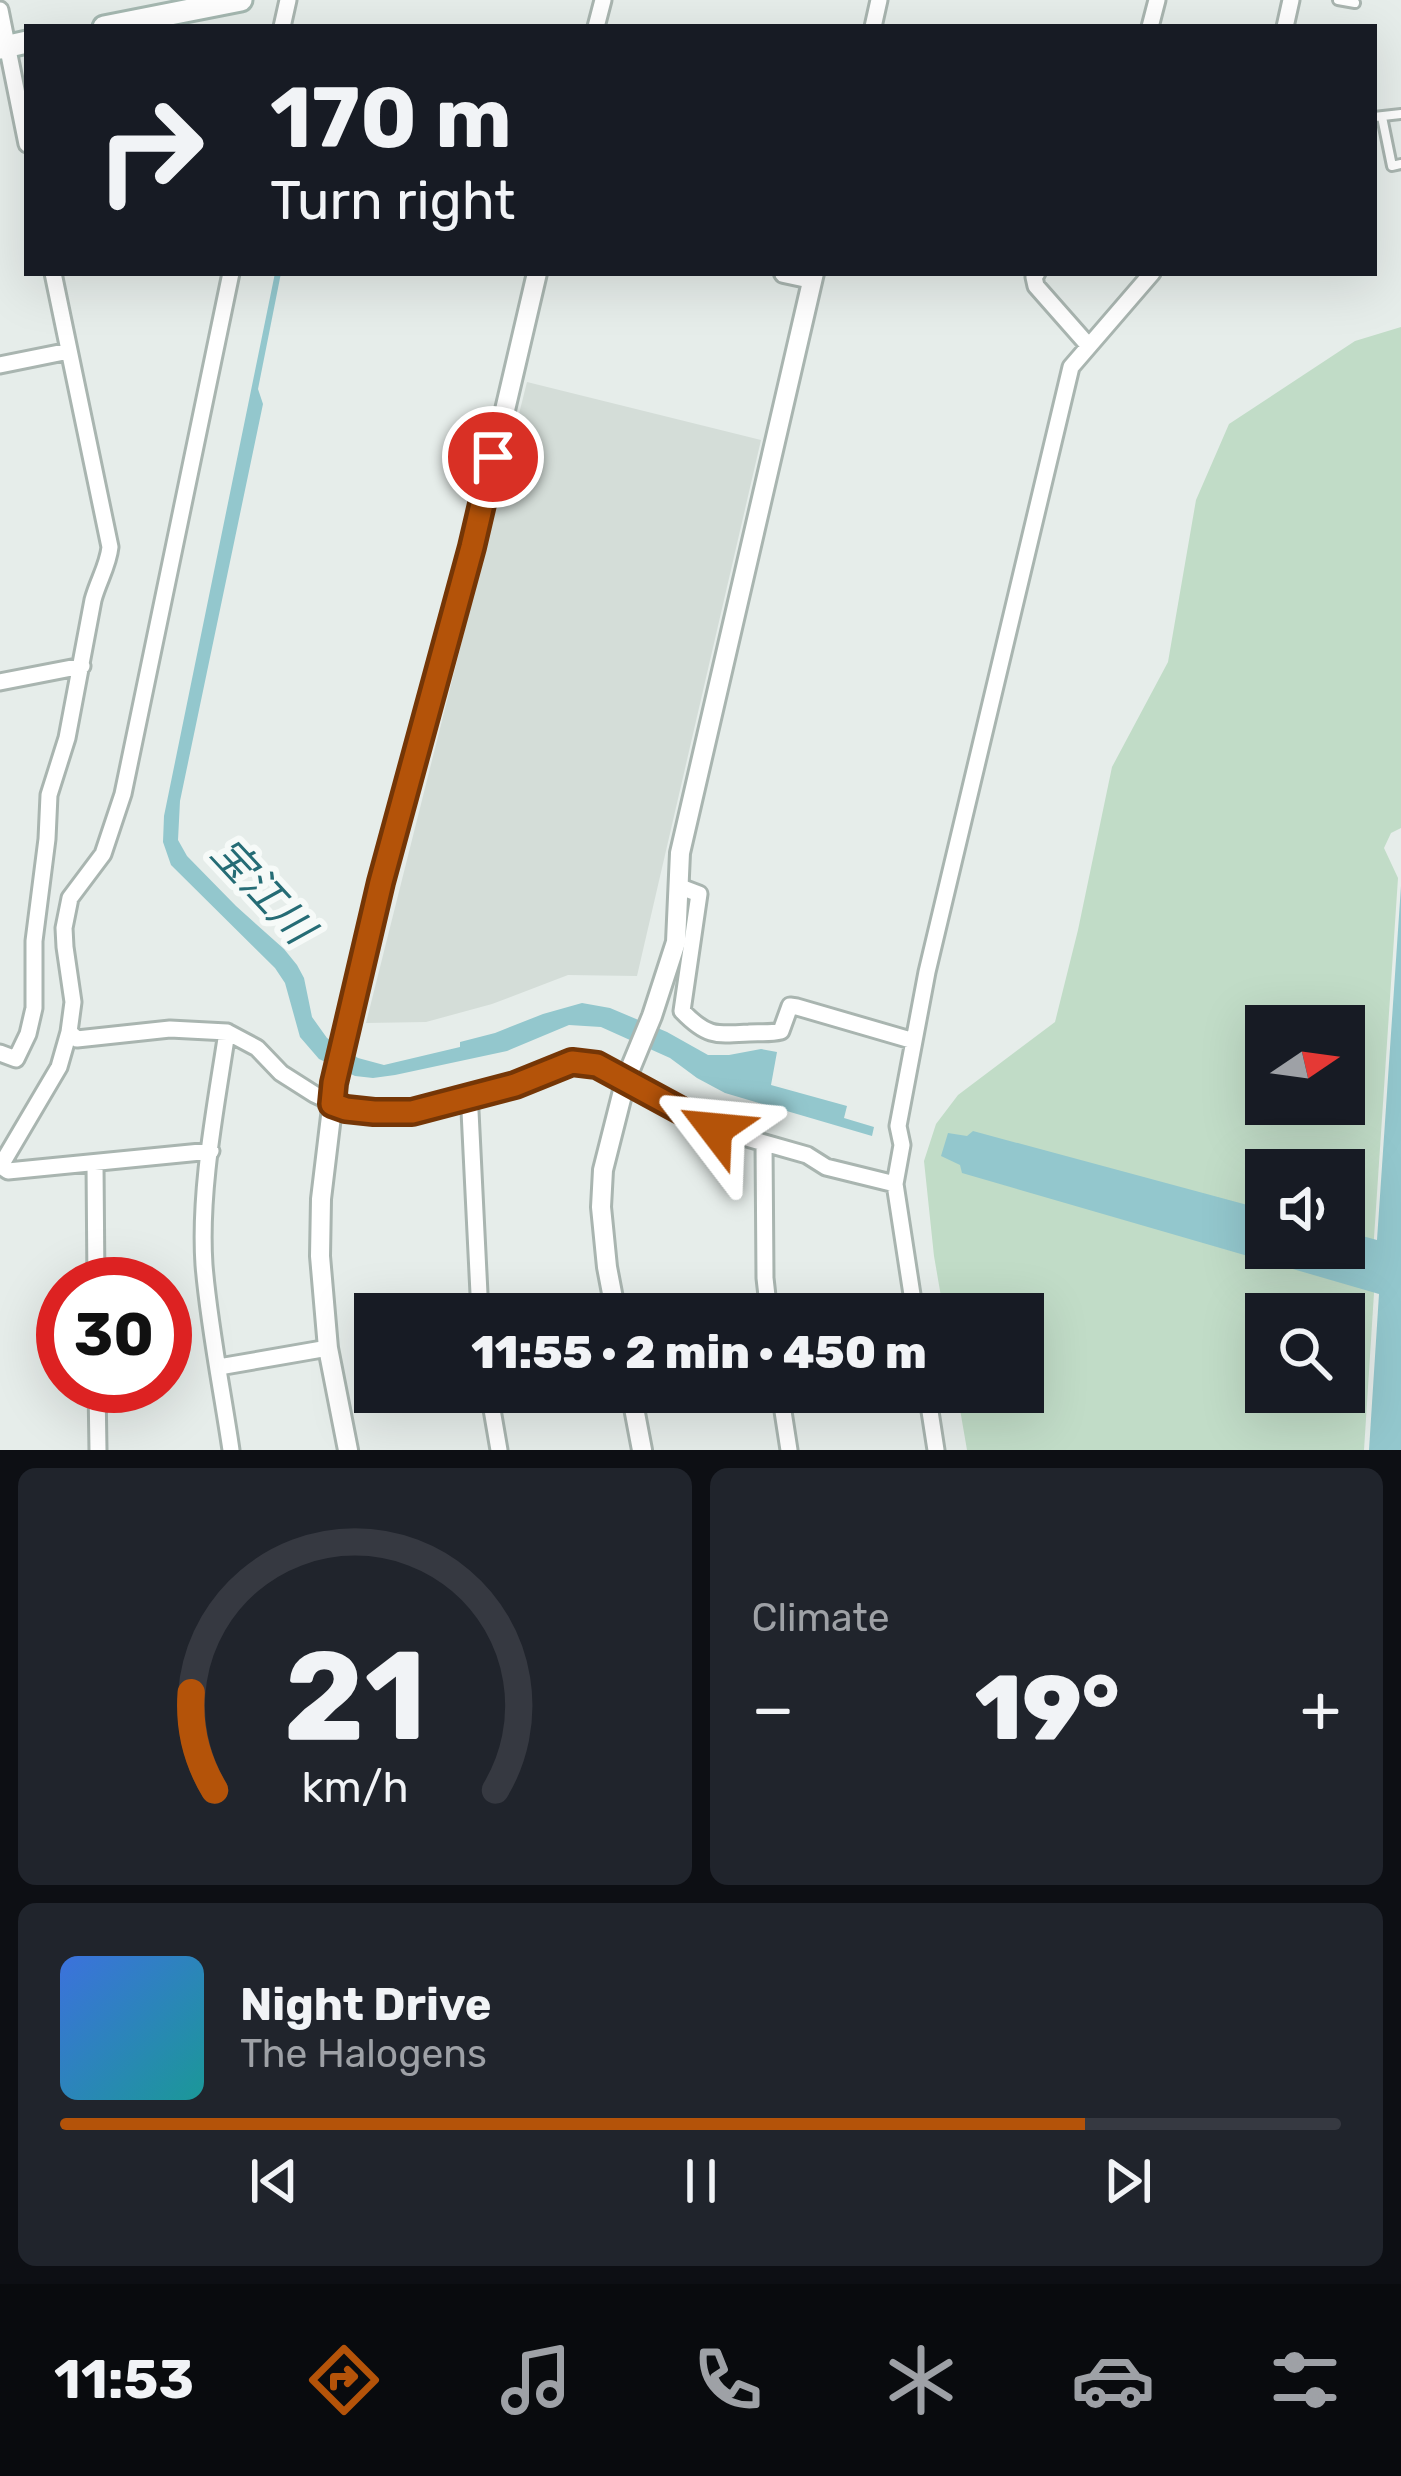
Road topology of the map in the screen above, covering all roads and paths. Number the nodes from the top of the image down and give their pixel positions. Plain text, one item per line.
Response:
1 (1338, 0) edge
2 (235, 1) edge
3 (1355, 3) dead end
4 (0, 10) edge
5 (119, 24) edge
6 (11, 45) edge
7 (1401, 114) edge
8 (1378, 117) edge
9 (24, 125) edge
10 (1401, 164) edge
11 (54, 276) edge
12 (231, 276) edge
13 (536, 276) edge
14 (813, 276) edge
15 (1034, 276) edge
16 (1150, 276) edge
17 (1088, 345) junction
18 (69, 351) junction
19 (0, 365) edge
20 (82, 666) junction
21 (0, 682) edge
22 (678, 886) junction
23 (69, 1032) junction
24 (227, 1032) junction
25 (914, 1041) junction
26 (0, 1054) edge
27 (628, 1074) junction
28 (466, 1096) junction
29 (332, 1104) junction
30 (764, 1144) junction
31 (211, 1151) junction
32 (95, 1164) junction
33 (0, 1167) edge
34 (895, 1184) junction
35 (96, 1257) edge
36 (479, 1293) edge
37 (612, 1293) edge
38 (767, 1293) edge
39 (912, 1293) edge
40 (328, 1348) junction
41 (219, 1367) junction
42 (98, 1413) edge
43 (493, 1413) edge
44 (635, 1413) edge
45 (783, 1413) edge
46 (930, 1413) edge
47 (98, 1450) edge
48 (231, 1450) edge
49 (348, 1450) edge
50 (499, 1450) edge
51 (642, 1450) edge
52 (789, 1450) edge
53 (936, 1450) edge

1 - 3 lane
2 - 5 main road
4 - 6 street
6 - 9 street
7 - 8 lane
8 - 10 lane
11 - 18 street
12 - 23 street
13 - 29 street
14 - 22 street
15 - 17 street
16 - 17 street
17 - 25 street
18 - 19 street
18 - 20 street
20 - 21 street
20 - 26 street
22 - 25 street
22 - 27 street
23 - 24 street
23 - 33 street
24 - 29 street
24 - 31 street
25 - 34 street
27 - 28 street
27 - 30 street
27 - 37 street
28 - 29 street
28 - 36 street
29 - 40 street
30 - 34 street
30 - 38 street
31 - 32 street
31 - 41 street
32 - 33 street
32 - 35 street
34 - 39 street
40 - 41 street
40 - 49 street
41 - 48 street
42 - 47 street
43 - 50 street
44 - 51 street
45 - 52 street
46 - 53 street

